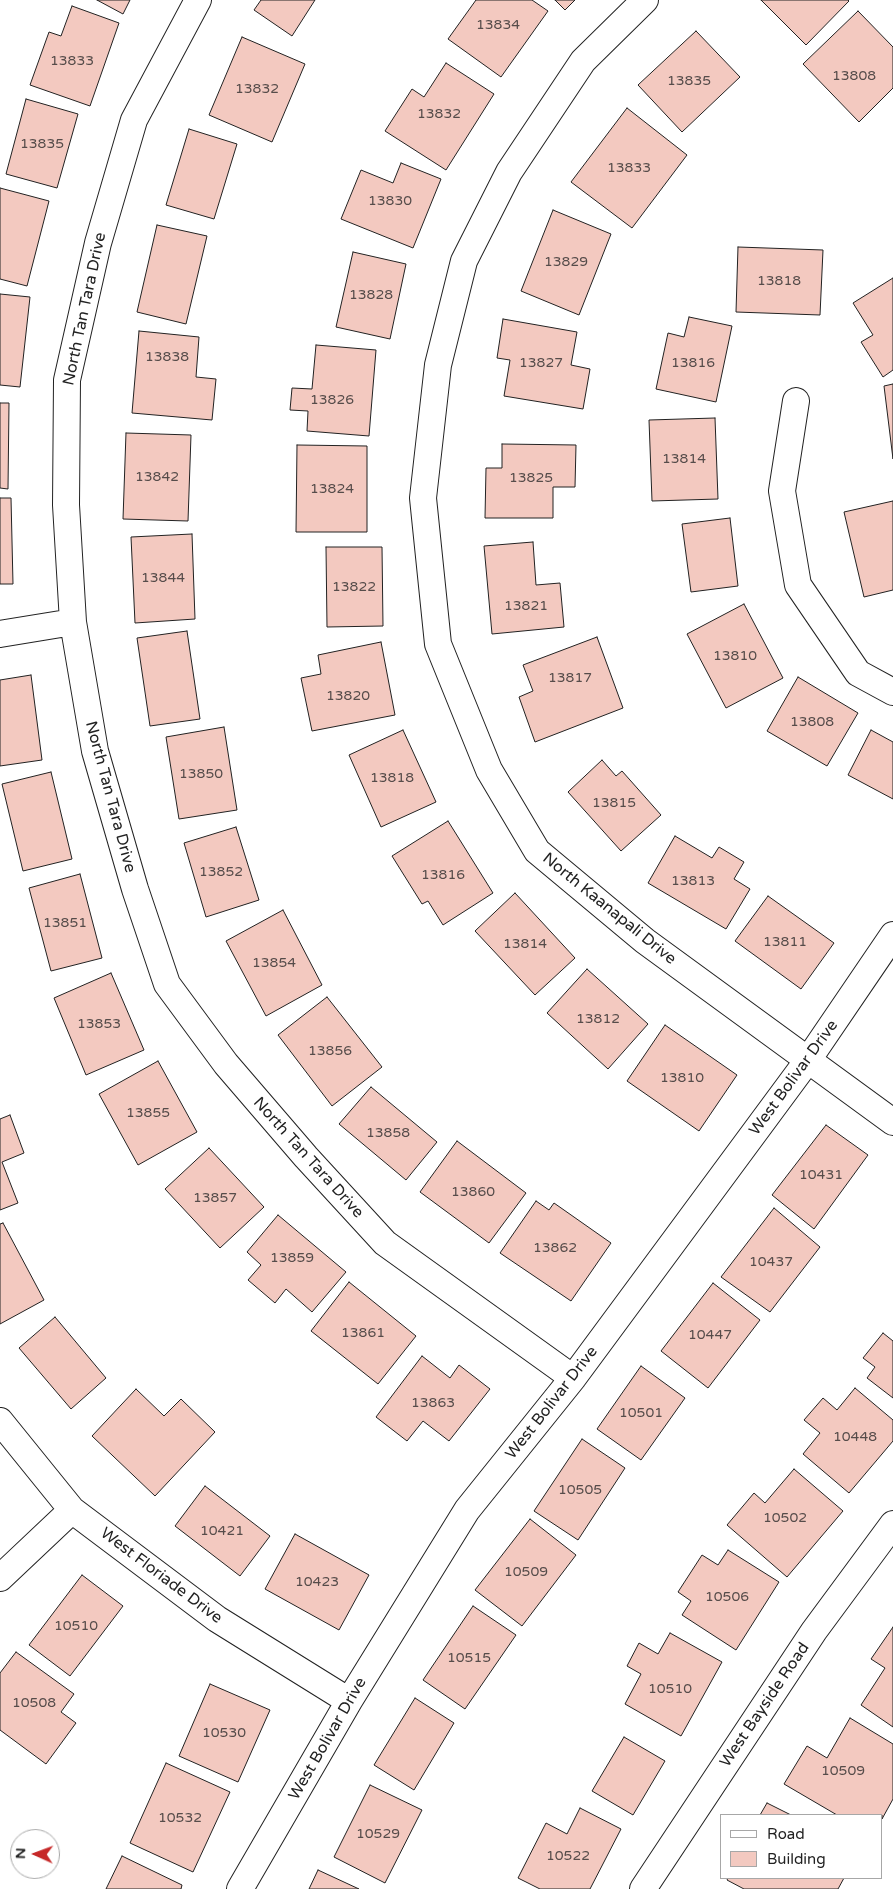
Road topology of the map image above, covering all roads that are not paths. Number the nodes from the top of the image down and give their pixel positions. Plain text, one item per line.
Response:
1 (198, 0) edge
2 (645, 0) edge
3 (796, 401) dead end
4 (73, 622) junction
5 (0, 634) edge
6 (893, 692) edge
7 (893, 936) edge
8 (808, 1060) junction
9 (893, 1122) edge
10 (573, 1378) junction
11 (0, 1422) edge
12 (72, 1510) junction
13 (893, 1524) edge
14 (0, 1578) edge
15 (349, 1701) junction
16 (240, 1889) edge
17 (643, 1889) edge

1 - 4 street, North Tan Tara Drive
2 - 8 street, North Kaanapali Drive
3 - 6 street
4 - 5 street
4 - 10 street, North Tan Tara Drive
7 - 8 street, West Bolivar Drive
8 - 9 street, North Kaanapali Drive
8 - 10 street, West Bolivar Drive
10 - 15 street, West Bolivar Drive
11 - 12 street, West Floriade Drive
12 - 14 street
12 - 15 street, West Floriade Drive
13 - 17 street, West Bayside Road
15 - 16 street, West Bolivar Drive

